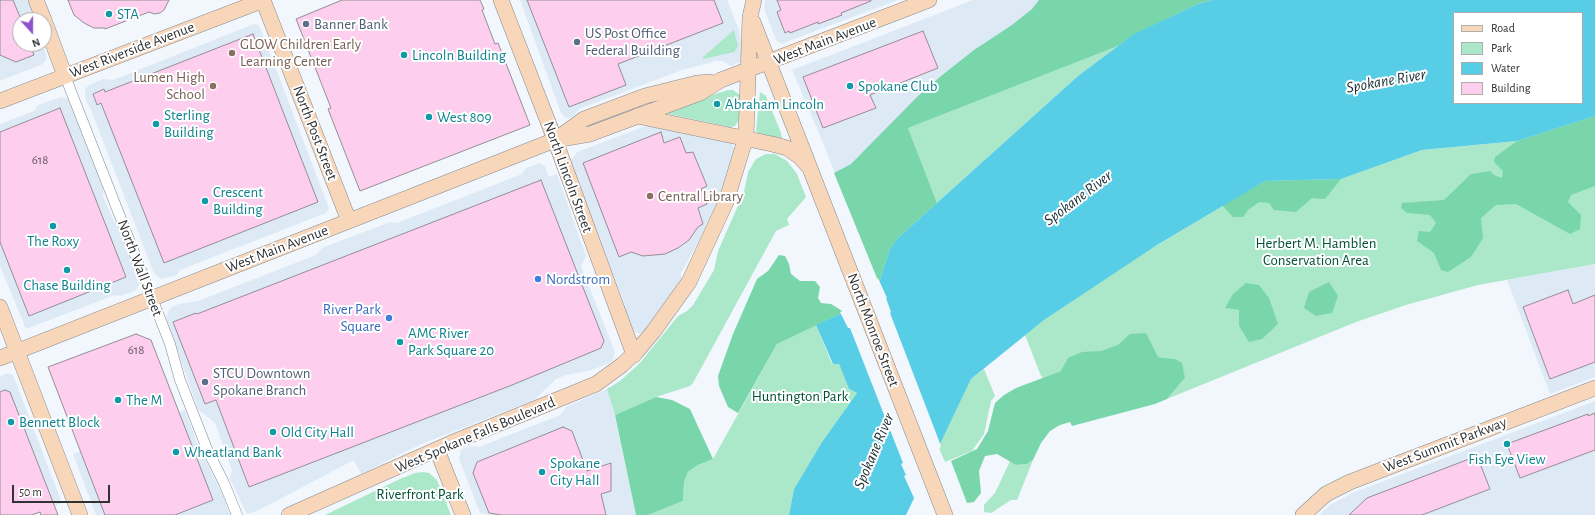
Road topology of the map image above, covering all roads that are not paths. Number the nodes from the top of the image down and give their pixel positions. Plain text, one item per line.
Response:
1 (36, 0) edge
2 (264, 0) edge
3 (501, 0) edge
4 (744, 0) edge
5 (754, 0) edge
6 (929, 0) edge
7 (41, 12) edge
8 (750, 17) junction
9 (52, 41) edge
10 (769, 63) junction
11 (749, 70) junction
12 (65, 76) junction
13 (721, 80) junction
14 (0, 101) edge
15 (637, 116) junction
16 (746, 137) junction
17 (555, 140) junction
18 (810, 168) junction
19 (349, 221) junction
20 (152, 298) junction
21 (0, 307) edge
22 (17, 351) junction
23 (634, 354) junction
24 (0, 358) edge
25 (1595, 388) edge
26 (437, 450) junction
27 (80, 515) edge
28 (237, 515) edge
29 (289, 515) edge
30 (463, 515) edge
31 (945, 515) edge
32 (1303, 515) edge

1 - 7 main road, North Wall Street
2 - 12 main road, West Riverside Avenue
2 - 19 main road, North Post Street
3 - 17 main road, North Lincoln Street
4 - 8 main road, North Monroe Street
5 - 8 main road
6 - 10 main road, West Main Avenue
8 - 10 main road, North Monroe Street
8 - 11 main road, West Spokane Falls Boulevard
9 - 12 main road, North Wall Street
10 - 11 main road, West Main Avenue
10 - 18 main road, North Monroe Street
11 - 13 main road, West Main Avenue
11 - 16 main road, West Spokane Falls Boulevard
12 - 14 main road, West Riverside Avenue
12 - 20 street, North Wall Street
13 - 15 main road, West Main Avenue
13 - 17 main road, West Main Avenue
15 - 16 main road, North Monroe Street
15 - 17 main road, West Main Avenue
16 - 18 main road, North Monroe Street
16 - 23 main road, West Spokane Falls Boulevard
17 - 19 main road, West Main Avenue
17 - 23 main road, North Lincoln Street
18 - 31 main road, North Monroe Street
19 - 20 main road, West Main Avenue
20 - 22 main road, West Main Avenue
20 - 28 street, North Wall Street
21 - 22 main road
22 - 24 main road, West Main Avenue
22 - 27 main road
23 - 26 main road, West Spokane Falls Boulevard
25 - 32 main road, West Summit Parkway
26 - 29 main road, West Spokane Falls Boulevard
26 - 30 main road

